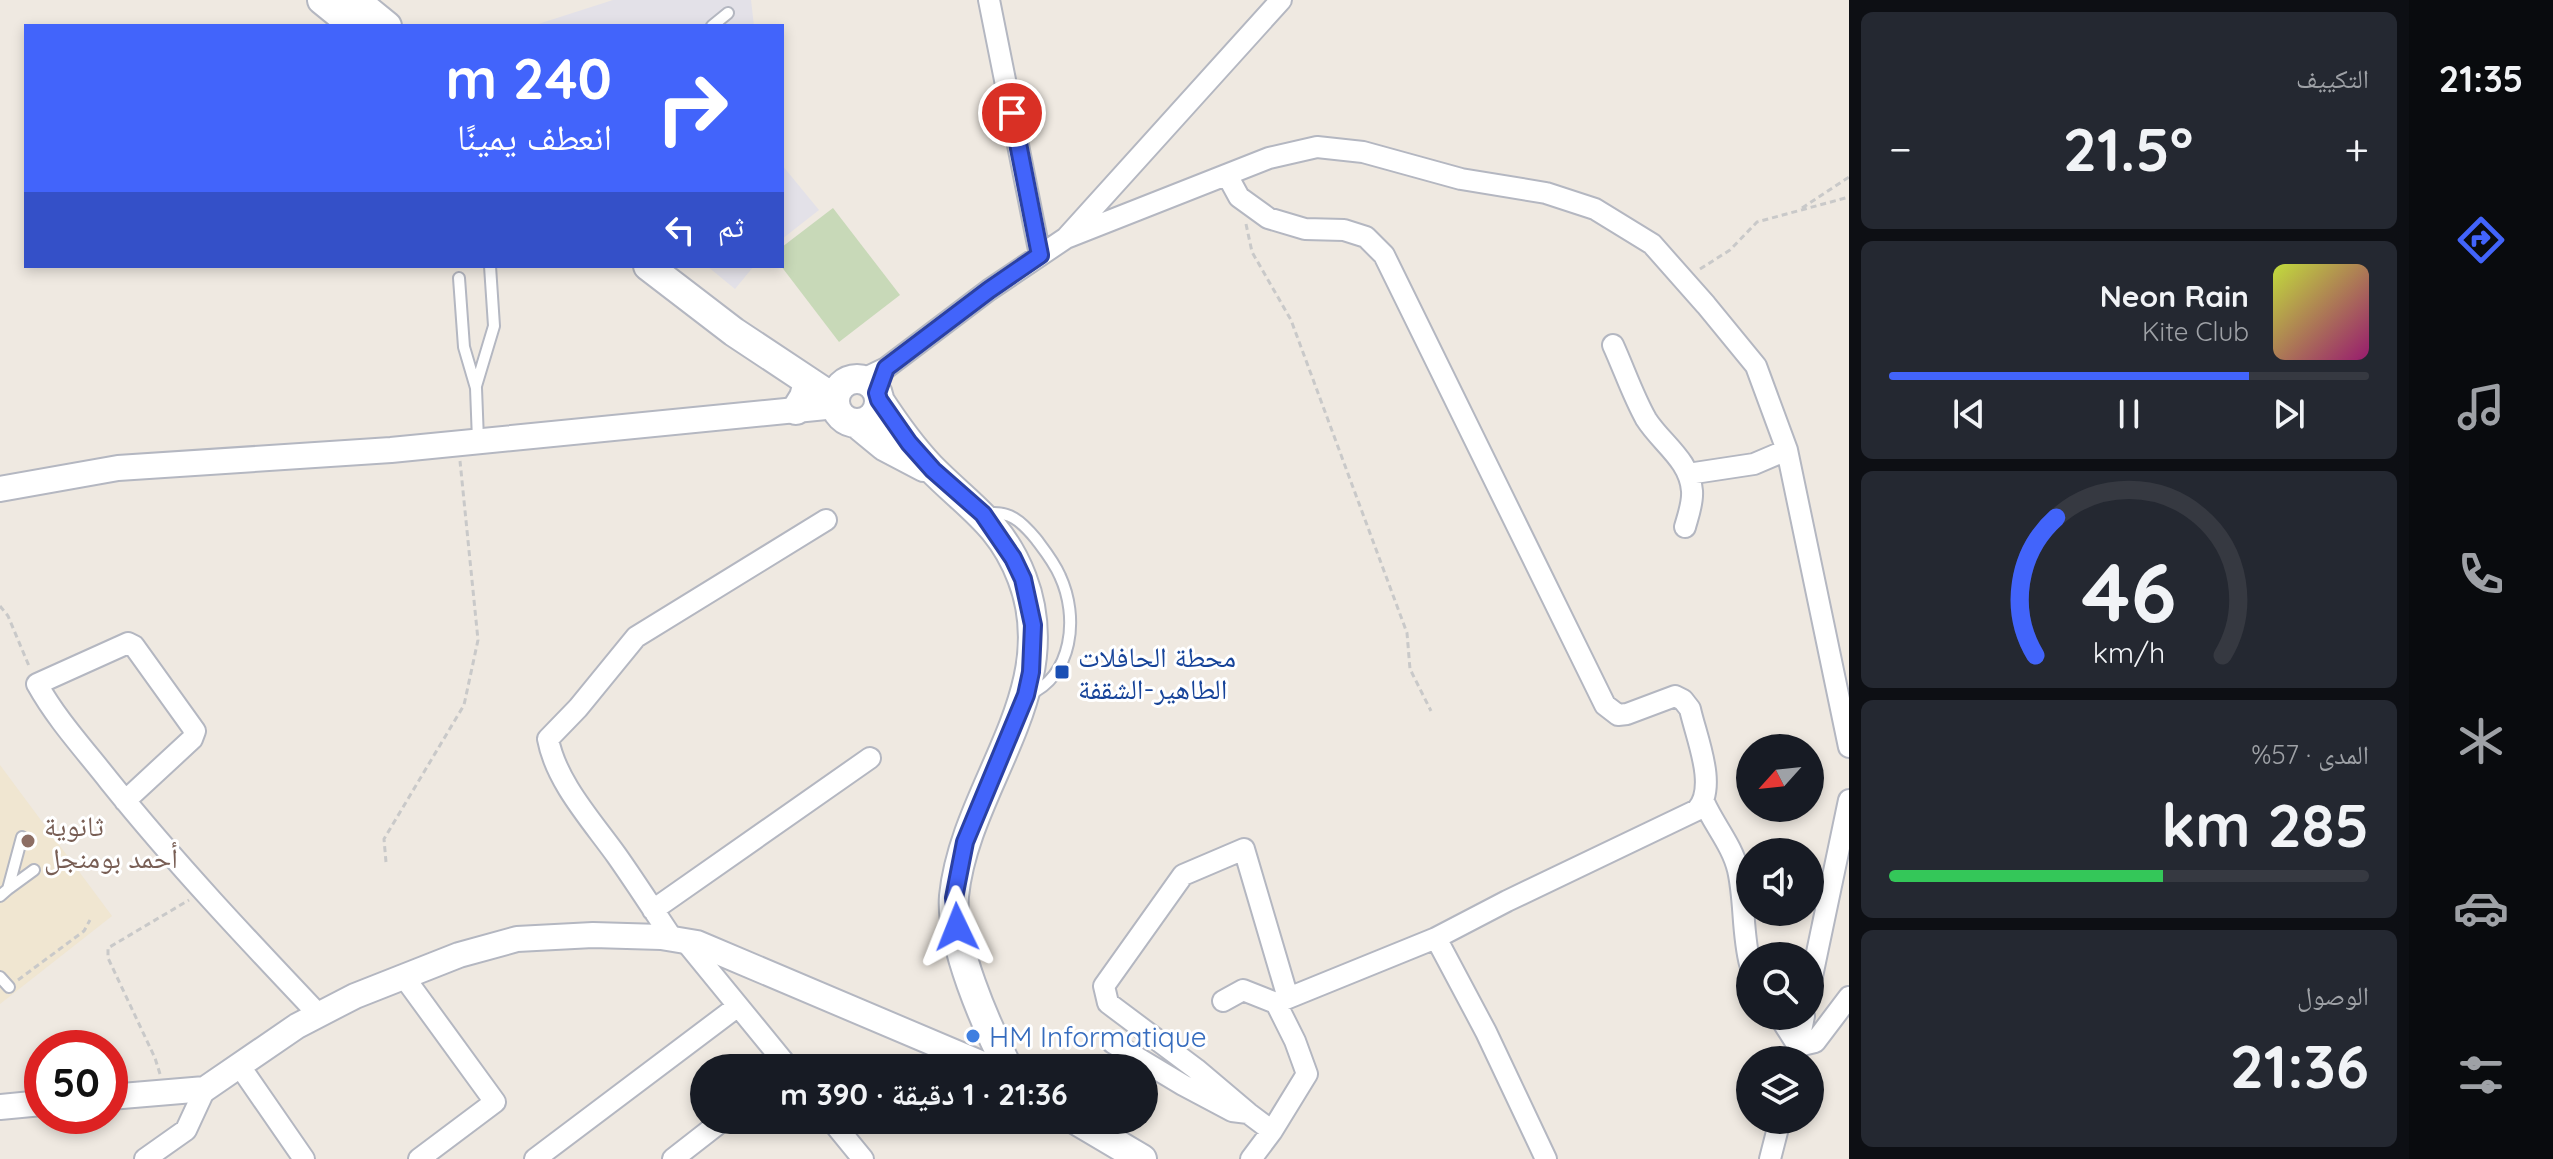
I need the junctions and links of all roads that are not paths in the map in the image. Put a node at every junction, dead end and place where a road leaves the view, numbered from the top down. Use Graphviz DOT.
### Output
graph roads {
  1 [pos="322,0"];
  2 [pos="355,0"];
  3 [pos="989,0"];
  4 [pos="1281,0"];
  5 [pos="728,13"];
  6 [pos="352,24"];
  7 [pos="385,24"];
  8 [pos="714,24"];
  9 [pos="1227,175"];
  10 [pos="1066,238"];
  11 [pos="1040,255"];
  12 [pos="490,268"];
  13 [pos="651,268"];
  14 [pos="681,268"];
  15 [pos="459,278"];
  16 [pos="1613,345"];
  17 [pos="808,382"];
  18 [pos="476,388"];
  19 [pos="860,394"];
  20 [pos="796,410"];
  21 [pos="468,441"];
  22 [pos="1787,450"];
  23 [pos="1688,474"];
  24 [pos="0,489"];
  25 [pos="983,514"];
  26 [pos="826,520"];
  27 [pos="1685,527"];
  28 [pos="1026,695"];
  29 [pos="1849,747"];
  30 [pos="870,758"];
  31 [pos="1849,800"];
  32 [pos="125,801"];
  33 [pos="1704,802"];
  34 [pos="22,837"];
  35 [pos="34,870"];
  36 [pos="4,892"];
  37 [pos="653,910"];
  38 [pos="1436,938"];
  39 [pos="678,940"];
  40 [pos="1747,942"];
  41 [pos="1819,942"];
  42 [pos="0,977"];
  43 [pos="404,977"];
  44 [pos="9,987"];
  45 [pos="1849,997"];
  46 [pos="1223,1001"];
  47 [pos="1282,1001"];
  48 [pos="738,1006"];
  49 [pos="319,1015"];
  50 [pos="1113,1043"];
  51 [pos="1808,1046"];
  52 [pos="777,1054"];
  53 [pos="959,1054"];
  54 [pos="1002,1054"];
  55 [pos="239,1065"];
  56 [pos="205,1089"];
  57 [pos="128,1095"];
  58 [pos="24,1105"];
  59 [pos="0,1107"];
  60 [pos="1248,1113"];
  61 [pos="1272,1131"];
  62 [pos="705,1134"];
  63 [pos="842,1134"];
  64 [pos="1100,1134"];
  65 [pos="1776,1134"];
  66 [pos="145,1159"];
  67 [pos="304,1159"];
  68 [pos="419,1159"];
  69 [pos="535,1159"];
  70 [pos="673,1159"];
  71 [pos="863,1159"];
  72 [pos="1142,1159"];
  73 [pos="1251,1159"];
  74 [pos="1546,1159"];
  75 [pos="1770,1159"];
  1 -- 6 [label="main road"];
  2 -- 7 [label="main road"];
  3 -- 11 [label="street"];
  4 -- 10 [label="street"];
  5 -- 8 [label="lane"];
  9 -- 10 [label="street"];
  9 -- 22 [label="street"];
  9 -- 33 [label="street"];
  10 -- 11 [label="street"];
  11 -- 19 [label="street"];
  12 -- 18 [label="lane"];
  13 -- 17 [label="main road"];
  14 -- 19 [label="main road"];
  15 -- 18 [label="lane"];
  16 -- 23 [label="street"];
  17 -- 19 [label="main road"];
  17 -- 20 [label="main road"];
  18 -- 21 [label="lane"];
  19 -- 20 [label="street"];
  19 -- 25 [label="main road"];
  20 -- 21 [label="street"];
  21 -- 24 [label="street"];
  22 -- 23 [label="street"];
  22 -- 29 [label="street"];
  23 -- 27 [label="street"];
  25 -- 28 [label="main road"];
  25 -- 28 [label="lane"];
  26 -- 37 [label="street"];
  28 -- 54 [label="main road"];
  30 -- 37 [label="street"];
  31 -- 41 [label="street"];
  32 -- 32 [label="street"];
  32 -- 49 [label="street"];
  33 -- 38 [label="street"];
  33 -- 40 [label="street"];
  34 -- 36 [label="lane"];
  35 -- 36 [label="lane"];
  37 -- 39 [label="street"];
  38 -- 47 [label="street"];
  38 -- 74 [label="street"];
  39 -- 43 [label="street"];
  39 -- 48 [label="street"];
  39 -- 53 [label="street"];
  42 -- 44 [label="lane"];
  43 -- 49 [label="street"];
  43 -- 68 [label="street"];
  45 -- 51 [label="street"];
  46 -- 47 [label="street"];
  47 -- 60 [label="street"];
  47 -- 61 [label="street"];
  48 -- 52 [label="street"];
  48 -- 69 [label="street"];
  49 -- 55 [label="street"];
  50 -- 60 [label="street"];
  55 -- 56 [label="street"];
  55 -- 67 [label="street"];
  56 -- 57 [label="street"];
  56 -- 66 [label="street"];
  58 -- 59 [label="street"];
  60 -- 61 [label="street"];
  61 -- 73 [label="street"];
  62 -- 70 [label="street"];
  63 -- 71 [label="street"];
  64 -- 72 [label="main road"];
  65 -- 75 [label="street"];
}
